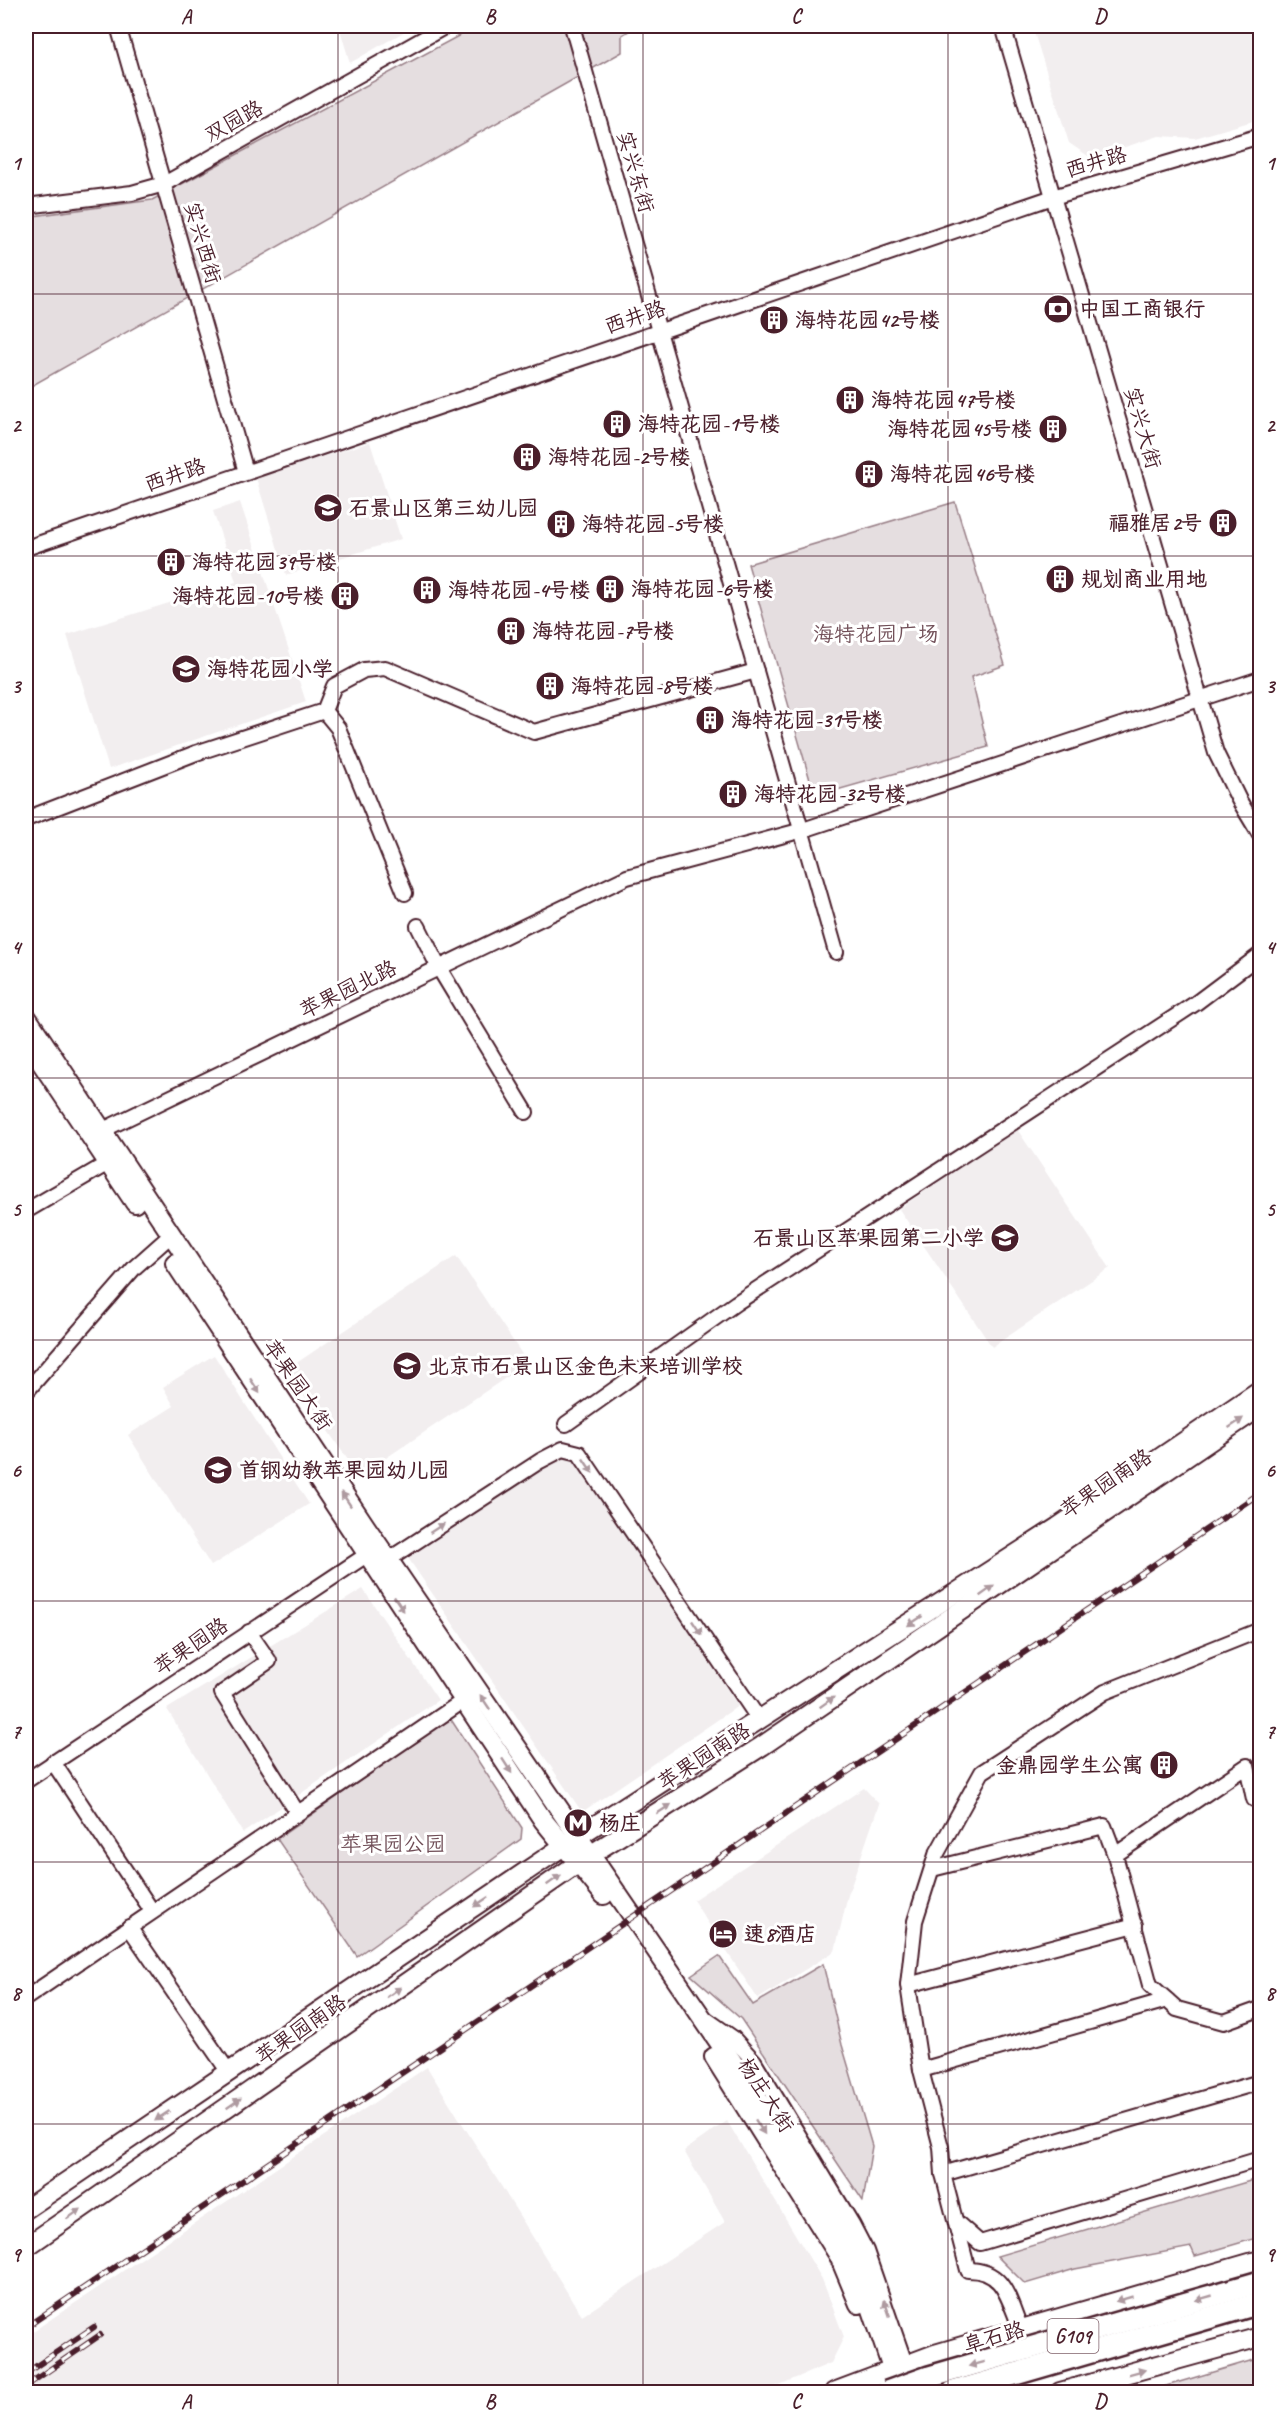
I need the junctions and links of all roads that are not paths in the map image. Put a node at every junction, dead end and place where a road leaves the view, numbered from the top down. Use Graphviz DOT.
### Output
graph roads {
  1 [pos="118,26"];
  2 [pos="446,26"];
  3 [pos="572,26"];
  4 [pos="1003,26"];
  5 [pos="1260,136"];
  6 [pos="164,184"];
  7 [pos="1053,197"];
  8 [pos="26,207"];
  9 [pos="659,331"];
  10 [pos="246,472"];
  11 [pos="26,548"];
  12 [pos="756,671"];
  13 [pos="1260,679"];
  14 [pos="1201,699"];
  15 [pos="324,711"];
  16 [pos="26,819"];
  17 [pos="803,830"];
  18 [pos="1260,835"];
  19 [pos="405,893"];
  20 [pos="418,926"];
  21 [pos="836,952"];
  22 [pos="1260,955"];
  23 [pos="439,968"];
  24 [pos="26,1016"];
  25 [pos="26,1040"];
  26 [pos="526,1112"];
  27 [pos="103,1130"];
  28 [pos="114,1159"];
  29 [pos="26,1211"];
  30 [pos="166,1239"];
  31 [pos="1260,1390"];
  32 [pos="26,1392"];
  33 [pos="1260,1407"];
  34 [pos="566,1424"];
  35 [pos="378,1554"];
  36 [pos="1260,1630"];
  37 [pos="249,1632"];
  38 [pos="463,1701"];
  39 [pos="760,1721"];
  40 [pos="53,1762"];
  41 [pos="26,1781"];
  42 [pos="1260,1799"];
  43 [pos="297,1812"];
  44 [pos="571,1841"];
  45 [pos="1115,1855"];
  46 [pos="585,1859"];
  47 [pos="932,1869"];
  48 [pos="152,1911"];
  49 [pos="1135,1925"];
  50 [pos="129,1927"];
  51 [pos="908,1985"];
  52 [pos="26,1998"];
  53 [pos="1167,2000"];
  54 [pos="1260,2009"];
  55 [pos="921,2070"];
  56 [pos="228,2071"];
  57 [pos="1260,2082"];
  58 [pos="1260,2159"];
  59 [pos="943,2174"];
  60 [pos="26,2210"];
  61 [pos="956,2222"];
  62 [pos="26,2247"];
  63 [pos="1260,2260"];
  64 [pos="1260,2282"];
  65 [pos="1260,2302"];
  66 [pos="1021,2329"];
  67 [pos="997,2336"];
  68 [pos="1260,2337"];
  69 [pos="891,2378"];
  70 [pos="834,2392"];
  71 [pos="900,2392"];
  72 [pos="914,2392"];
  73 [pos="953,2392"];
  74 [pos="1014,2392"];
  75 [pos="1060,2392"];
  1 -- 6 [label="street, 实兴西街"];
  2 -- 6 [label="street, 双园路"];
  3 -- 9 [label="street, 实兴东街"];
  4 -- 7 [label="street, 实兴大街"];
  5 -- 7 [label="street, 西井路"];
  6 -- 8 [label="street, 双园路"];
  6 -- 10 [label="street, 实兴西街"];
  7 -- 9 [label="street, 西井路"];
  7 -- 14 [label="street, 实兴大街"];
  9 -- 10 [label="street, 西井路"];
  9 -- 12 [label="street, 实兴东街"];
  10 -- 11 [label="street, 西井路"];
  12 -- 15 [label="street"];
  12 -- 17 [label="street, 实兴东街"];
  13 -- 14 [label="street, 苹果园北路"];
  14 -- 17 [label="street, 苹果园北路"];
  14 -- 18 [label="street, 实兴大街"];
  15 -- 16 [label="street"];
  15 -- 19 [label="street"];
  17 -- 21 [label="street, 实兴东街"];
  17 -- 23 [label="street, 苹果园北路"];
  20 -- 23 [label="street"];
  22 -- 34 [label="street"];
  23 -- 26 [label="street"];
  23 -- 27 [label="street, 苹果园北路"];
  24 -- 27 [label="main road, 苹果园大街"];
  25 -- 28 [label="main road, 苹果园大街"];
  27 -- 28 [label="main road, 苹果园大街"];
  28 -- 29 [label="street"];
  28 -- 30 [label="main road, 苹果园大街"];
  30 -- 32 [label="street"];
  30 -- 35 [label="main road, 苹果园大街"];
  31 -- 39 [label="main road, 苹果园南路, one-way"];
  46 -- 33 [label="main road, 苹果园南路, one-way"];
  35 -- 37 [label="street, 苹果园路"];
  35 -- 38 [label="main road, 苹果园大街, one-way"];
  35 -- 39 [label="street, 苹果园路, one-way"];
  44 -- 35 [label="main road, 苹果园大街, one-way"];
  36 -- 47 [label="street"];
  37 -- 40 [label="street, 苹果园路"];
  37 -- 43 [label="street"];
  38 -- 43 [label="street"];
  38 -- 44 [label="main road, 苹果园大街, one-way"];
  39 -- 44 [label="main road, 苹果园南路"];
  40 -- 41 [label="street, 苹果园路"];
  40 -- 48 [label="street"];
  42 -- 45 [label="street"];
  43 -- 48 [label="street"];
  44 -- 46 [label="main road, 杨庄大街"];
  44 -- 56 [label="main road, 苹果园南路, one-way"];
  45 -- 47 [label="street"];
  45 -- 49 [label="street"];
  62 -- 46 [label="main road, 苹果园南路, one-way"];
  46 -- 69 [label="main road, 杨庄大街, one-way"];
  69 -- 46 [label="main road, 杨庄大街, one-way"];
  47 -- 51 [label="street"];
  48 -- 50 [label="street"];
  49 -- 51 [label="street"];
  49 -- 53 [label="street"];
  50 -- 52 [label="street"];
  50 -- 56 [label="street"];
  51 -- 55 [label="street"];
  53 -- 54 [label="street"];
  53 -- 55 [label="street"];
  55 -- 59 [label="street"];
  56 -- 60 [label="main road, 苹果园南路, one-way"];
  57 -- 59 [label="street"];
  58 -- 61 [label="street"];
  59 -- 61 [label="street"];
  61 -- 66 [label="street"];
  63 -- 66 [label="main road, 阜石路, one-way"];
  64 -- 69 [label="highway, 阜石路 / G109, one-way, bridge"];
  65 -- 73 [label="highway, 阜石路 / G109, bridge"];
  66 -- 67 [label="main road, 阜石路"];
  67 -- 69 [label="main road, 阜石路"];
  67 -- 74 [label="street"];
  75 -- 68 [label="main road, one-way"];
  69 -- 70 [label="main road, 阜石路"];
  69 -- 71 [label="main road"];
  69 -- 72 [label="street, 杨庄大街"];
}
